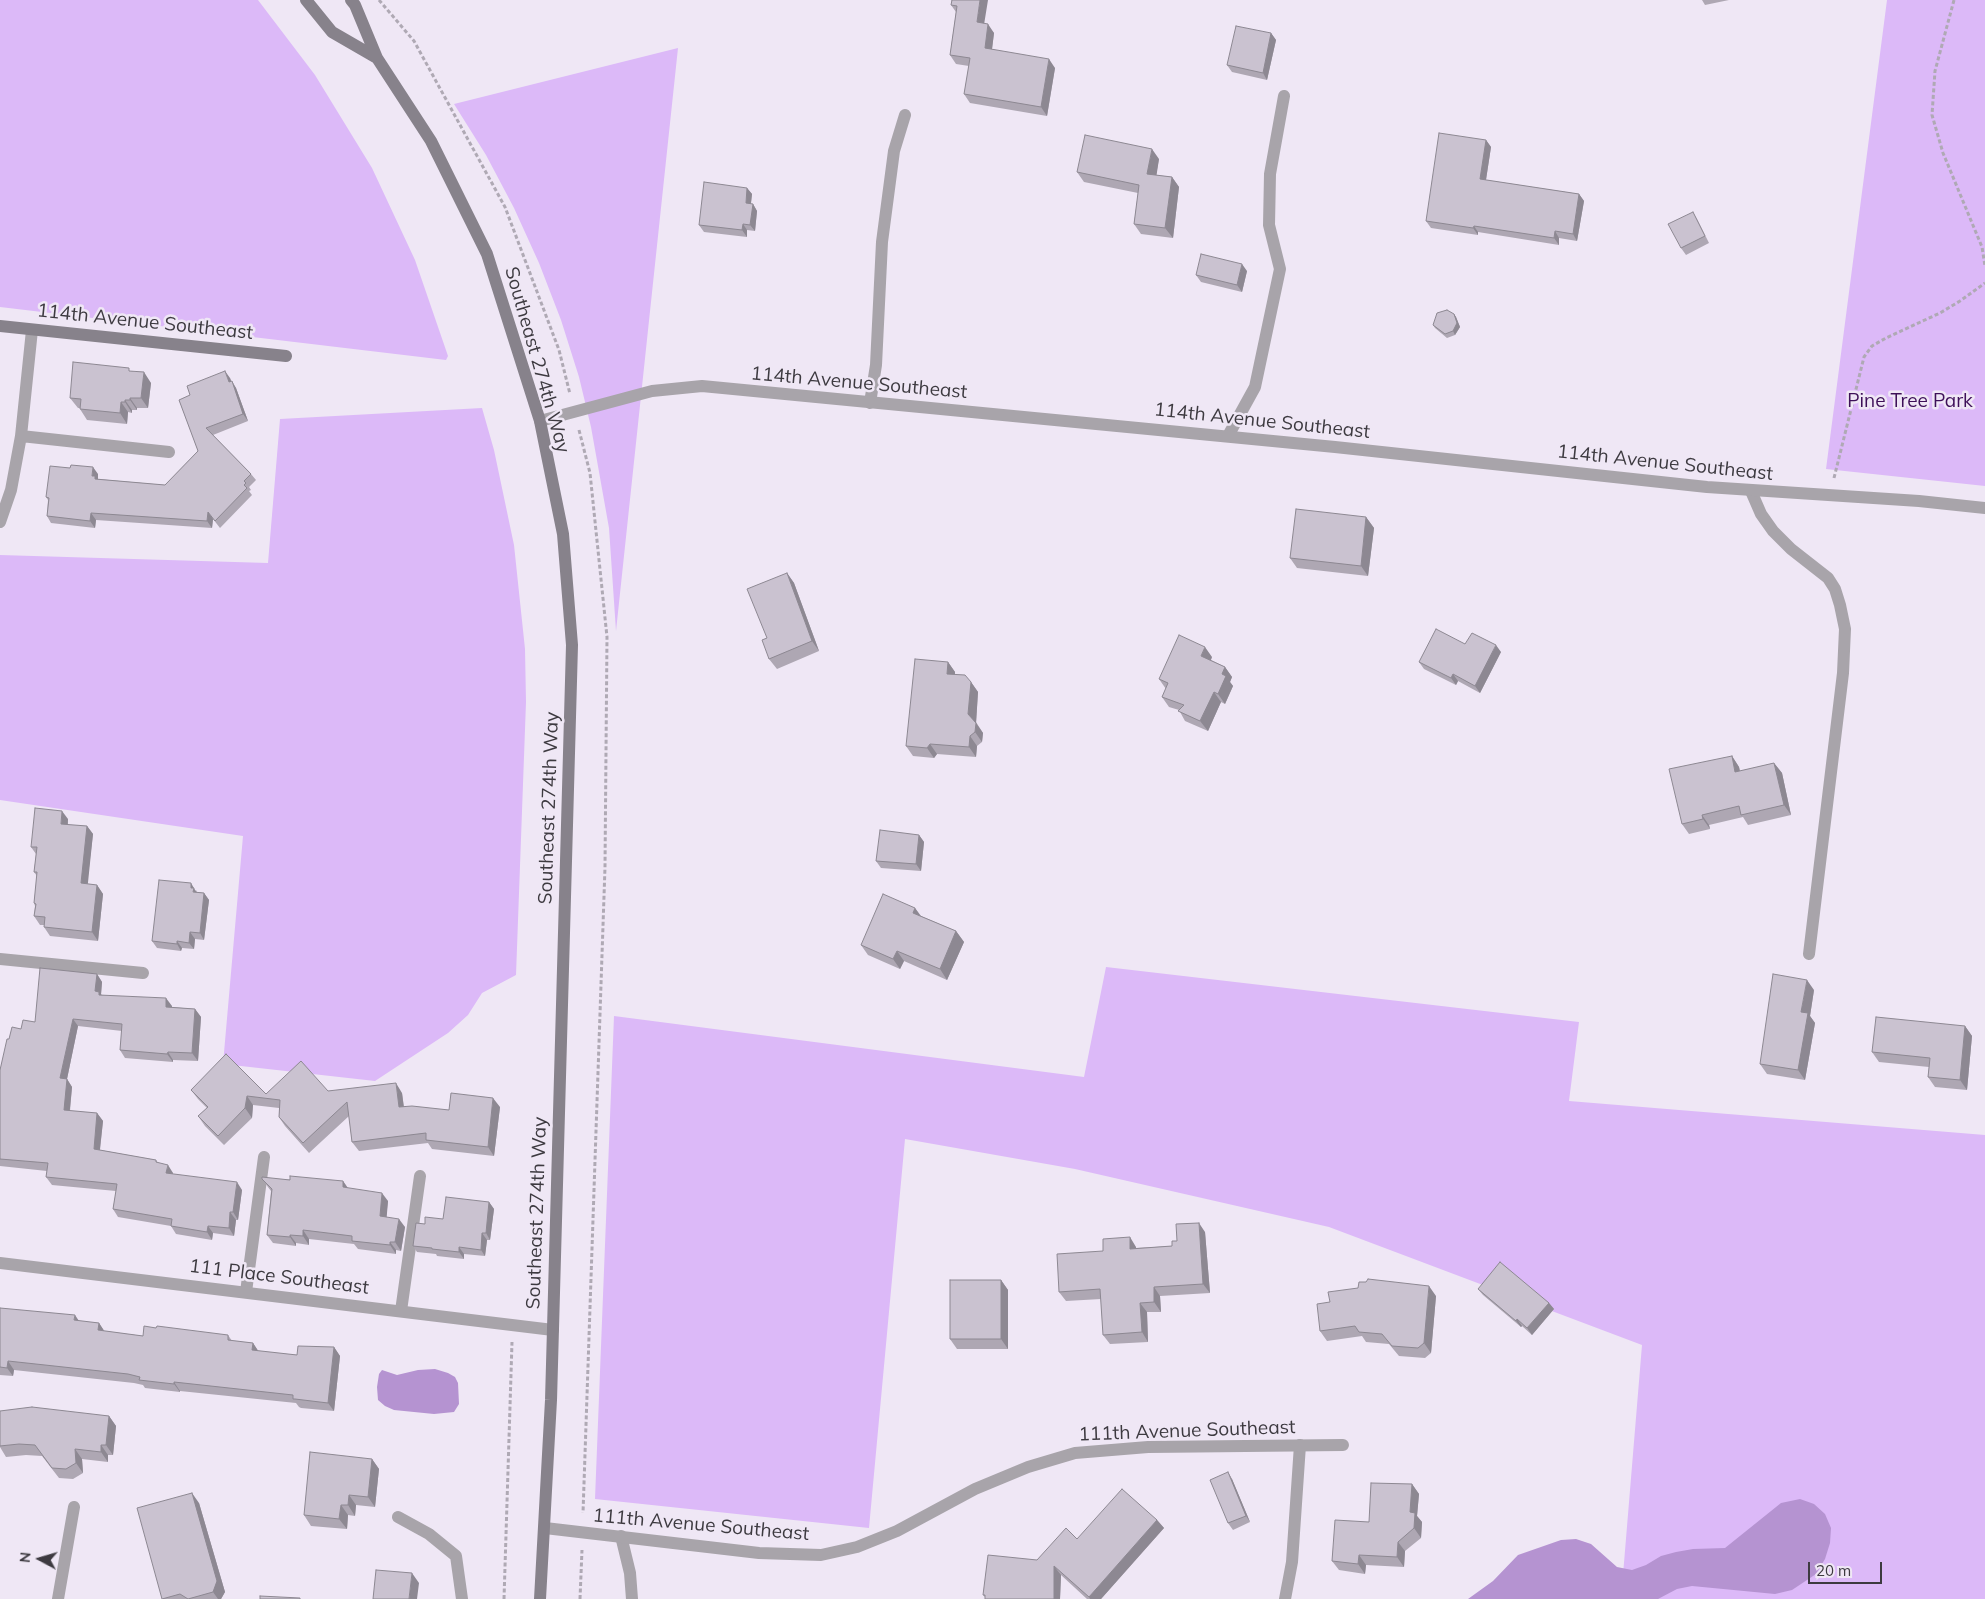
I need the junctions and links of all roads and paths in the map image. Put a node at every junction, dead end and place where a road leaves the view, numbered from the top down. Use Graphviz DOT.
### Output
graph roads {
  1 [pos="306,0"];
  2 [pos="351,0"];
  3 [pos="1954,0"];
  4 [pos="376,58"];
  5 [pos="1284,96"];
  6 [pos="905,114"];
  7 [pos="1985,266"];
  8 [pos="1985,283"];
  9 [pos="0,326"];
  10 [pos="32,330"];
  11 [pos="286,356"];
  12 [pos="870,403"];
  13 [pos="540,421"];
  14 [pos="21,436"];
  15 [pos="1228,436"];
  16 [pos="169,452"];
  17 [pos="1751,491"];
  18 [pos="1830,495"];
  19 [pos="1985,508"];
  20 [pos="0,522"];
  21 [pos="1809,954"];
  22 [pos="0,959"];
  23 [pos="143,973"];
  24 [pos="264,1157"];
  25 [pos="420,1176"];
  26 [pos="0,1263"];
  27 [pos="246,1292"];
  28 [pos="401,1311"];
  29 [pos="512,1325"];
  30 [pos="552,1330"];
  31 [pos="1300,1445"];
  32 [pos="1343,1445"];
  33 [pos="74,1507"];
  34 [pos="398,1517"];
  35 [pos="545,1528"];
  36 [pos="621,1536"];
  37 [pos="58,1599"];
  38 [pos="462,1599"];
  39 [pos="504,1599"];
  40 [pos="540,1599"];
  41 [pos="632,1599"];
  42 [pos="1285,1599"];
  1 -- 4 [label="main road, Southeast 274th Way"];
  2 -- 4 [label="main road, Southeast 274th Way"];
  3 -- 7 [label="path"];
  4 -- 13 [label="main road, Southeast 274th Way"];
  5 -- 15 [label="street"];
  6 -- 12 [label="street"];
  8 -- 18 [label="path"];
  9 -- 10 [label="main road, 114th Avenue Southeast"];
  10 -- 11 [label="main road, 114th Avenue Southeast"];
  10 -- 14 [label="street"];
  12 -- 13 [label="street, 114th Avenue Southeast"];
  12 -- 15 [label="street, 114th Avenue Southeast"];
  13 -- 30 [label="main road, Southeast 274th Way"];
  14 -- 16 [label="street"];
  14 -- 20 [label="street"];
  15 -- 17 [label="street, 114th Avenue Southeast"];
  17 -- 18 [label="street, 114th Avenue Southeast"];
  17 -- 21 [label="street"];
  18 -- 19 [label="street, 114th Avenue Southeast"];
  22 -- 23 [label="street"];
  24 -- 27 [label="street"];
  25 -- 28 [label="street"];
  26 -- 27 [label="street, 111 Place Southeast"];
  27 -- 28 [label="street, 111 Place Southeast"];
  28 -- 29 [label="street, 111 Place Southeast"];
  29 -- 30 [label="street, 111 Place Southeast"];
  29 -- 39 [label="path"];
  30 -- 35 [label="main road, Southeast 274th Way"];
  31 -- 32 [label="street, 111th Avenue Southeast"];
  31 -- 36 [label="street, 111th Avenue Southeast"];
  31 -- 42 [label="street"];
  33 -- 37 [label="street"];
  34 -- 38 [label="street"];
  35 -- 36 [label="street, 111th Avenue Southeast"];
  35 -- 40 [label="main road, Southeast 274th Way"];
  36 -- 41 [label="street"];
}
